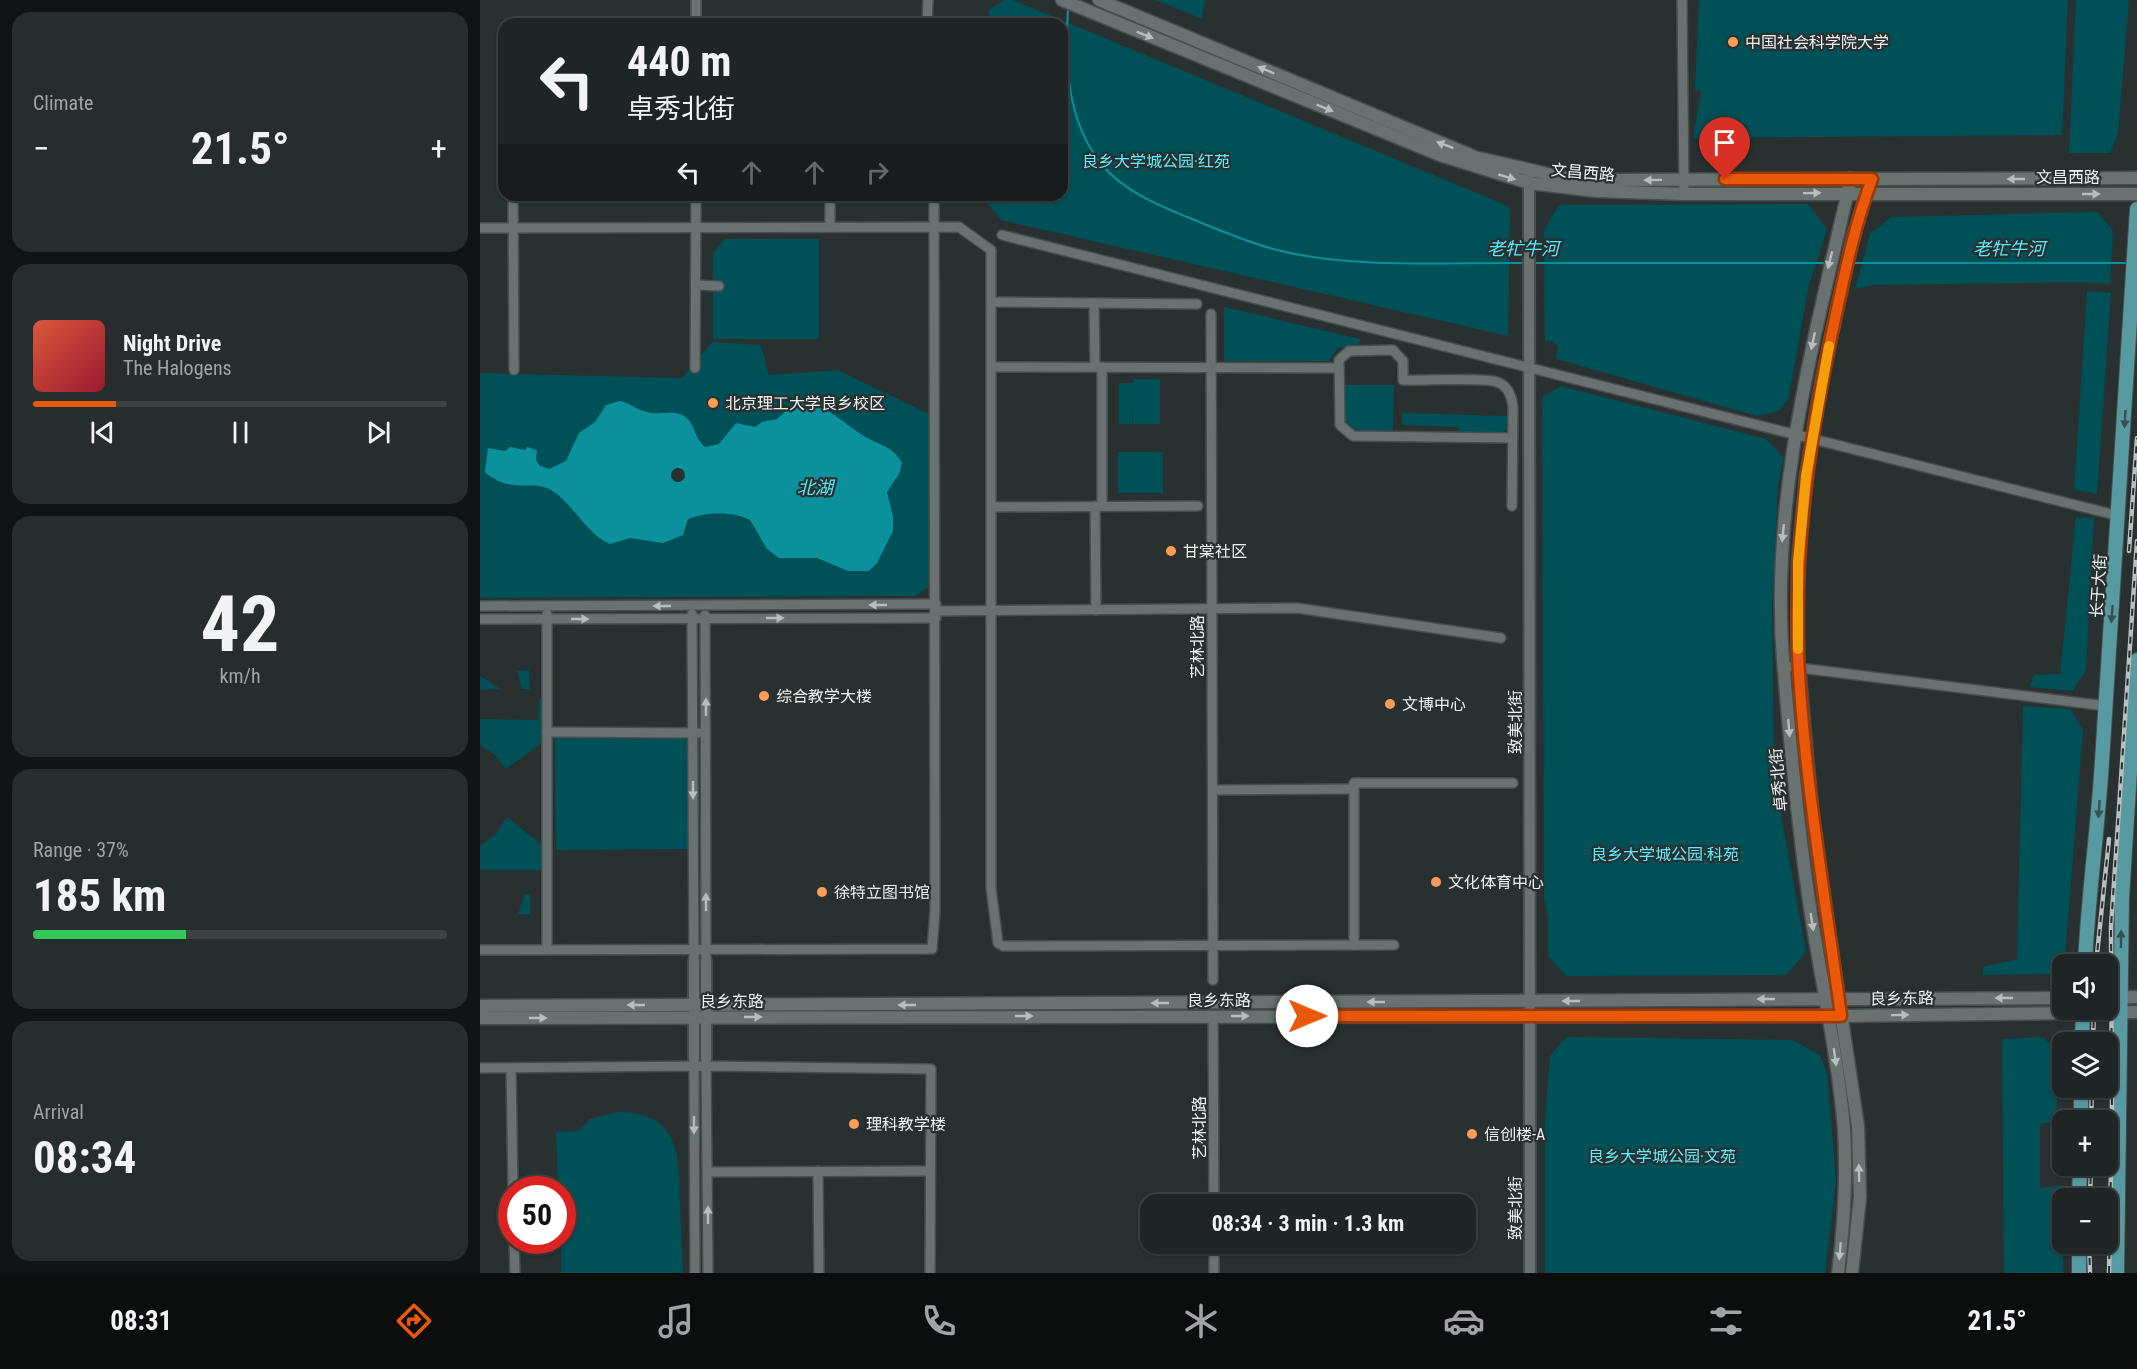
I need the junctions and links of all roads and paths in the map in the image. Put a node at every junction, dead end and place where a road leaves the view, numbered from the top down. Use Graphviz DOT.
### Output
graph roads {
  1 [pos="696,0"];
  2 [pos="928,0"];
  3 [pos="1062,0"];
  4 [pos="1099,0"];
  5 [pos="1682,0"];
  6 [pos="696,18"];
  7 [pos="927,18"];
  8 [pos="1529,177"];
  9 [pos="1851,178"];
  10 [pos="2137,178"];
  11 [pos="1872,179"];
  12 [pos="1683,180"];
  13 [pos="1848,193"];
  14 [pos="1684,194"];
  15 [pos="1866,194"];
  16 [pos="2137,194"];
  17 [pos="513,201"];
  18 [pos="696,201"];
  19 [pos="830,201"];
  20 [pos="934,201"];
  21 [pos="2137,209"];
  22 [pos="830,227"];
  23 [pos="934,227"];
  24 [pos="480,228"];
  25 [pos="513,228"];
  26 [pos="696,228"];
  27 [pos="2136,230"];
  28 [pos="1002,235"];
  29 [pos="696,285"];
  30 [pos="719,286"];
  31 [pos="992,302"];
  32 [pos="1094,303"];
  33 [pos="1197,304"];
  34 [pos="1211,314"];
  35 [pos="992,367"];
  36 [pos="1099,367"];
  37 [pos="1211,367"];
  38 [pos="1530,367"];
  39 [pos="695,368"];
  40 [pos="1338,368"];
  41 [pos="514,370"];
  42 [pos="1794,435"];
  43 [pos="1512,438"];
  44 [pos="1812,440"];
  45 [pos="1099,506"];
  46 [pos="1198,506"];
  47 [pos="1512,506"];
  48 [pos="992,507"];
  49 [pos="2120,516"];
  50 [pos="480,606"];
  51 [pos="548,606"];
  52 [pos="692,606"];
  53 [pos="705,606"];
  54 [pos="1212,609"];
  55 [pos="1096,610"];
  56 [pos="936,611"];
  57 [pos="992,611"];
  58 [pos="692,618"];
  59 [pos="705,618"];
  60 [pos="480,619"];
  61 [pos="548,619"];
  62 [pos="1501,638"];
  63 [pos="2137,660"];
  64 [pos="1784,666"];
  65 [pos="1799,668"];
  66 [pos="2106,706"];
  67 [pos="548,732"];
  68 [pos="693,733"];
  69 [pos="706,733"];
  70 [pos="2137,762"];
  71 [pos="1513,783"];
  72 [pos="1354,789"];
  73 [pos="1213,790"];
  74 [pos="2127,824"];
  75 [pos="1213,945"];
  76 [pos="1354,945"];
  77 [pos="1394,945"];
  78 [pos="694,947"];
  79 [pos="706,947"];
  80 [pos="548,949"];
  81 [pos="480,950"];
  82 [pos="2086,954"];
  83 [pos="2117,954"];
  84 [pos="694,961"];
  85 [pos="706,961"];
  86 [pos="1213,980"];
  87 [pos="2052,998"];
  88 [pos="2118,998"];
  89 [pos="2137,998"];
  90 [pos="1825,999"];
  91 [pos="1839,999"];
  92 [pos="1530,1001"];
  93 [pos="480,1006"];
  94 [pos="2118,1007"];
  95 [pos="965,1010"];
  96 [pos="700,1011"];
  97 [pos="2052,1012"];
  98 [pos="2120,1012"];
  99 [pos="2137,1012"];
  100 [pos="1213,1016"];
  101 [pos="1530,1016"];
  102 [pos="1835,1016"];
  103 [pos="480,1018"];
  104 [pos="694,1062"];
  105 [pos="706,1062"];
  106 [pos="480,1068"];
  107 [pos="511,1068"];
  108 [pos="818,1171"];
  109 [pos="930,1171"];
  110 [pos="708,1172"];
  111 [pos="513,1176"];
  112 [pos="1214,1194"];
  113 [pos="514,1254"];
  114 [pos="1214,1254"];
  115 [pos="2079,1254"];
  116 [pos="515,1273"];
  117 [pos="695,1273"];
  118 [pos="708,1273"];
  119 [pos="819,1273"];
  120 [pos="930,1273"];
  121 [pos="1214,1273"];
  122 [pos="1530,1273"];
  123 [pos="1838,1273"];
  124 [pos="1852,1273"];
  125 [pos="2079,1273"];
  126 [pos="2117,1273"];
  1 -- 6 [label="street"];
  2 -- 7 [label="street"];
  3 -- 8 [label="main road, 文昌西路, one-way"];
  8 -- 4 [label="main road, 文昌西路, one-way"];
  5 -- 12 [label="street"];
  12 -- 8 [label="main road, 文昌西路, one-way"];
  8 -- 14 [label="main road, 文昌西路"];
  8 -- 38 [label="street, 致美北街"];
  9 -- 11 [label="main road, 文昌西路"];
  9 -- 12 [label="main road, 文昌西路"];
  9 -- 13 [label="main road, 卓秀北街"];
  10 -- 11 [label="main road, 文昌西路, one-way"];
  11 -- 15 [label="main road, 卓秀北街"];
  12 -- 14 [label="street"];
  14 -- 13 [label="main road, 文昌西路, one-way"];
  13 -- 15 [label="main road, 文昌西路"];
  13 -- 42 [label="main road, 卓秀北街, one-way"];
  15 -- 16 [label="main road, 文昌西路, one-way"];
  15 -- 44 [label="main road, 卓秀北街"];
  17 -- 25 [label="street"];
  18 -- 26 [label="street"];
  19 -- 22 [label="street"];
  20 -- 23 [label="street"];
  21 -- 27 [label="main road, 长于大街"];
  22 -- 23 [label="street"];
  22 -- 26 [label="street"];
  23 -- 31 [label="street"];
  23 -- 56 [label="street"];
  24 -- 25 [label="street"];
  25 -- 26 [label="street"];
  25 -- 41 [label="street"];
  26 -- 29 [label="street"];
  27 -- 49 [label="main road, 长于大街, one-way"];
  28 -- 38 [label="street"];
  29 -- 30 [label="street"];
  29 -- 39 [label="street"];
  31 -- 32 [label="street"];
  31 -- 35 [label="street"];
  32 -- 33 [label="street"];
  32 -- 36 [label="street"];
  34 -- 37 [label="street, 艺林北路"];
  35 -- 36 [label="street"];
  35 -- 48 [label="street"];
  36 -- 37 [label="street"];
  36 -- 45 [label="street"];
  37 -- 40 [label="street"];
  37 -- 54 [label="street, 艺林北路"];
  38 -- 42 [label="street"];
  38 -- 92 [label="street, 致美北街"];
  40 -- 43 [label="street"];
  40 -- 43 [label="street"];
  42 -- 44 [label="street"];
  42 -- 64 [label="main road, 卓秀北街, one-way"];
  43 -- 47 [label="street"];
  44 -- 49 [label="street"];
  44 -- 65 [label="main road, 卓秀北街"];
  45 -- 46 [label="street"];
  45 -- 48 [label="street"];
  45 -- 55 [label="street"];
  48 -- 57 [label="street"];
  49 -- 66 [label="main road, 长于大街, one-way"];
  50 -- 51 [label="street"];
  52 -- 51 [label="street, one-way"];
  51 -- 61 [label="street"];
  52 -- 53 [label="street"];
  52 -- 58 [label="street"];
  56 -- 53 [label="street, one-way"];
  53 -- 59 [label="street"];
  54 -- 55 [label="street"];
  54 -- 62 [label="street"];
  54 -- 73 [label="street, 艺林北路"];
  55 -- 57 [label="street"];
  56 -- 57 [label="street"];
  59 -- 56 [label="street, one-way"];
  56 -- 79 [label="street"];
  57 -- 75 [label="street"];
  58 -- 59 [label="street"];
  61 -- 58 [label="street, one-way"];
  58 -- 68 [label="street"];
  69 -- 59 [label="street, one-way"];
  60 -- 61 [label="street"];
  61 -- 67 [label="street"];
  63 -- 74 [label="main road"];
  64 -- 65 [label="street"];
  64 -- 90 [label="main road, 卓秀北街, one-way"];
  65 -- 66 [label="street"];
  65 -- 91 [label="main road, 卓秀北街"];
  66 -- 82 [label="main road, 长于大街, one-way"];
  67 -- 68 [label="street"];
  67 -- 80 [label="street"];
  68 -- 69 [label="street"];
  68 -- 78 [label="street, one-way"];
  79 -- 69 [label="street, one-way"];
  70 -- 74 [label="street"];
  71 -- 72 [label="street"];
  72 -- 73 [label="street"];
  72 -- 76 [label="street"];
  73 -- 75 [label="street, 艺林北路"];
  83 -- 74 [label="main road, one-way"];
  75 -- 76 [label="street"];
  75 -- 86 [label="street, 艺林北路"];
  76 -- 77 [label="street"];
  78 -- 79 [label="street"];
  78 -- 80 [label="street"];
  78 -- 84 [label="street"];
  79 -- 85 [label="street"];
  80 -- 81 [label="street"];
  84 -- 96 [label="street"];
  85 -- 96 [label="street"];
  87 -- 91 [label="main road, 良乡东路, one-way"];
  88 -- 89 [label="main road"];
  90 -- 91 [label="main road, 良乡东路"];
  90 -- 92 [label="main road, 良乡东路, one-way"];
  90 -- 102 [label="main road, 卓秀北街"];
  91 -- 102 [label="main road, 卓秀北街"];
  92 -- 95 [label="main road, 良乡东路, one-way"];
  92 -- 101 [label="street, 致美北街"];
  96 -- 93 [label="main road, 良乡东路, one-way"];
  94 -- 98 [label="main road"];
  95 -- 96 [label="main road, 良乡东路"];
  95 -- 100 [label="main road, 良乡东路, one-way"];
  103 -- 96 [label="main road, 良乡东路, one-way"];
  96 -- 104 [label="street"];
  96 -- 105 [label="street"];
  102 -- 97 [label="main road, 良乡东路, one-way"];
  98 -- 99 [label="main road, 良乡东路"];
  98 -- 126 [label="main road"];
  100 -- 101 [label="main road, 良乡东路, one-way"];
  100 -- 112 [label="street, 艺林北路"];
  101 -- 102 [label="main road, 良乡东路"];
  101 -- 122 [label="street, 致美北街"];
  102 -- 123 [label="main road, 卓秀北街, one-way"];
  124 -- 102 [label="main road, one-way"];
  104 -- 105 [label="street"];
  104 -- 107 [label="street"];
  104 -- 117 [label="street, one-way"];
  105 -- 109 [label="street"];
  105 -- 110 [label="street"];
  106 -- 107 [label="street"];
  107 -- 111 [label="street"];
  108 -- 109 [label="street"];
  108 -- 110 [label="street"];
  108 -- 119 [label="street"];
  109 -- 120 [label="street"];
  118 -- 110 [label="street, one-way"];
  113 -- 116 [label="street"];
  114 -- 121 [label="street"];
  115 -- 125 [label="main road"];
}
